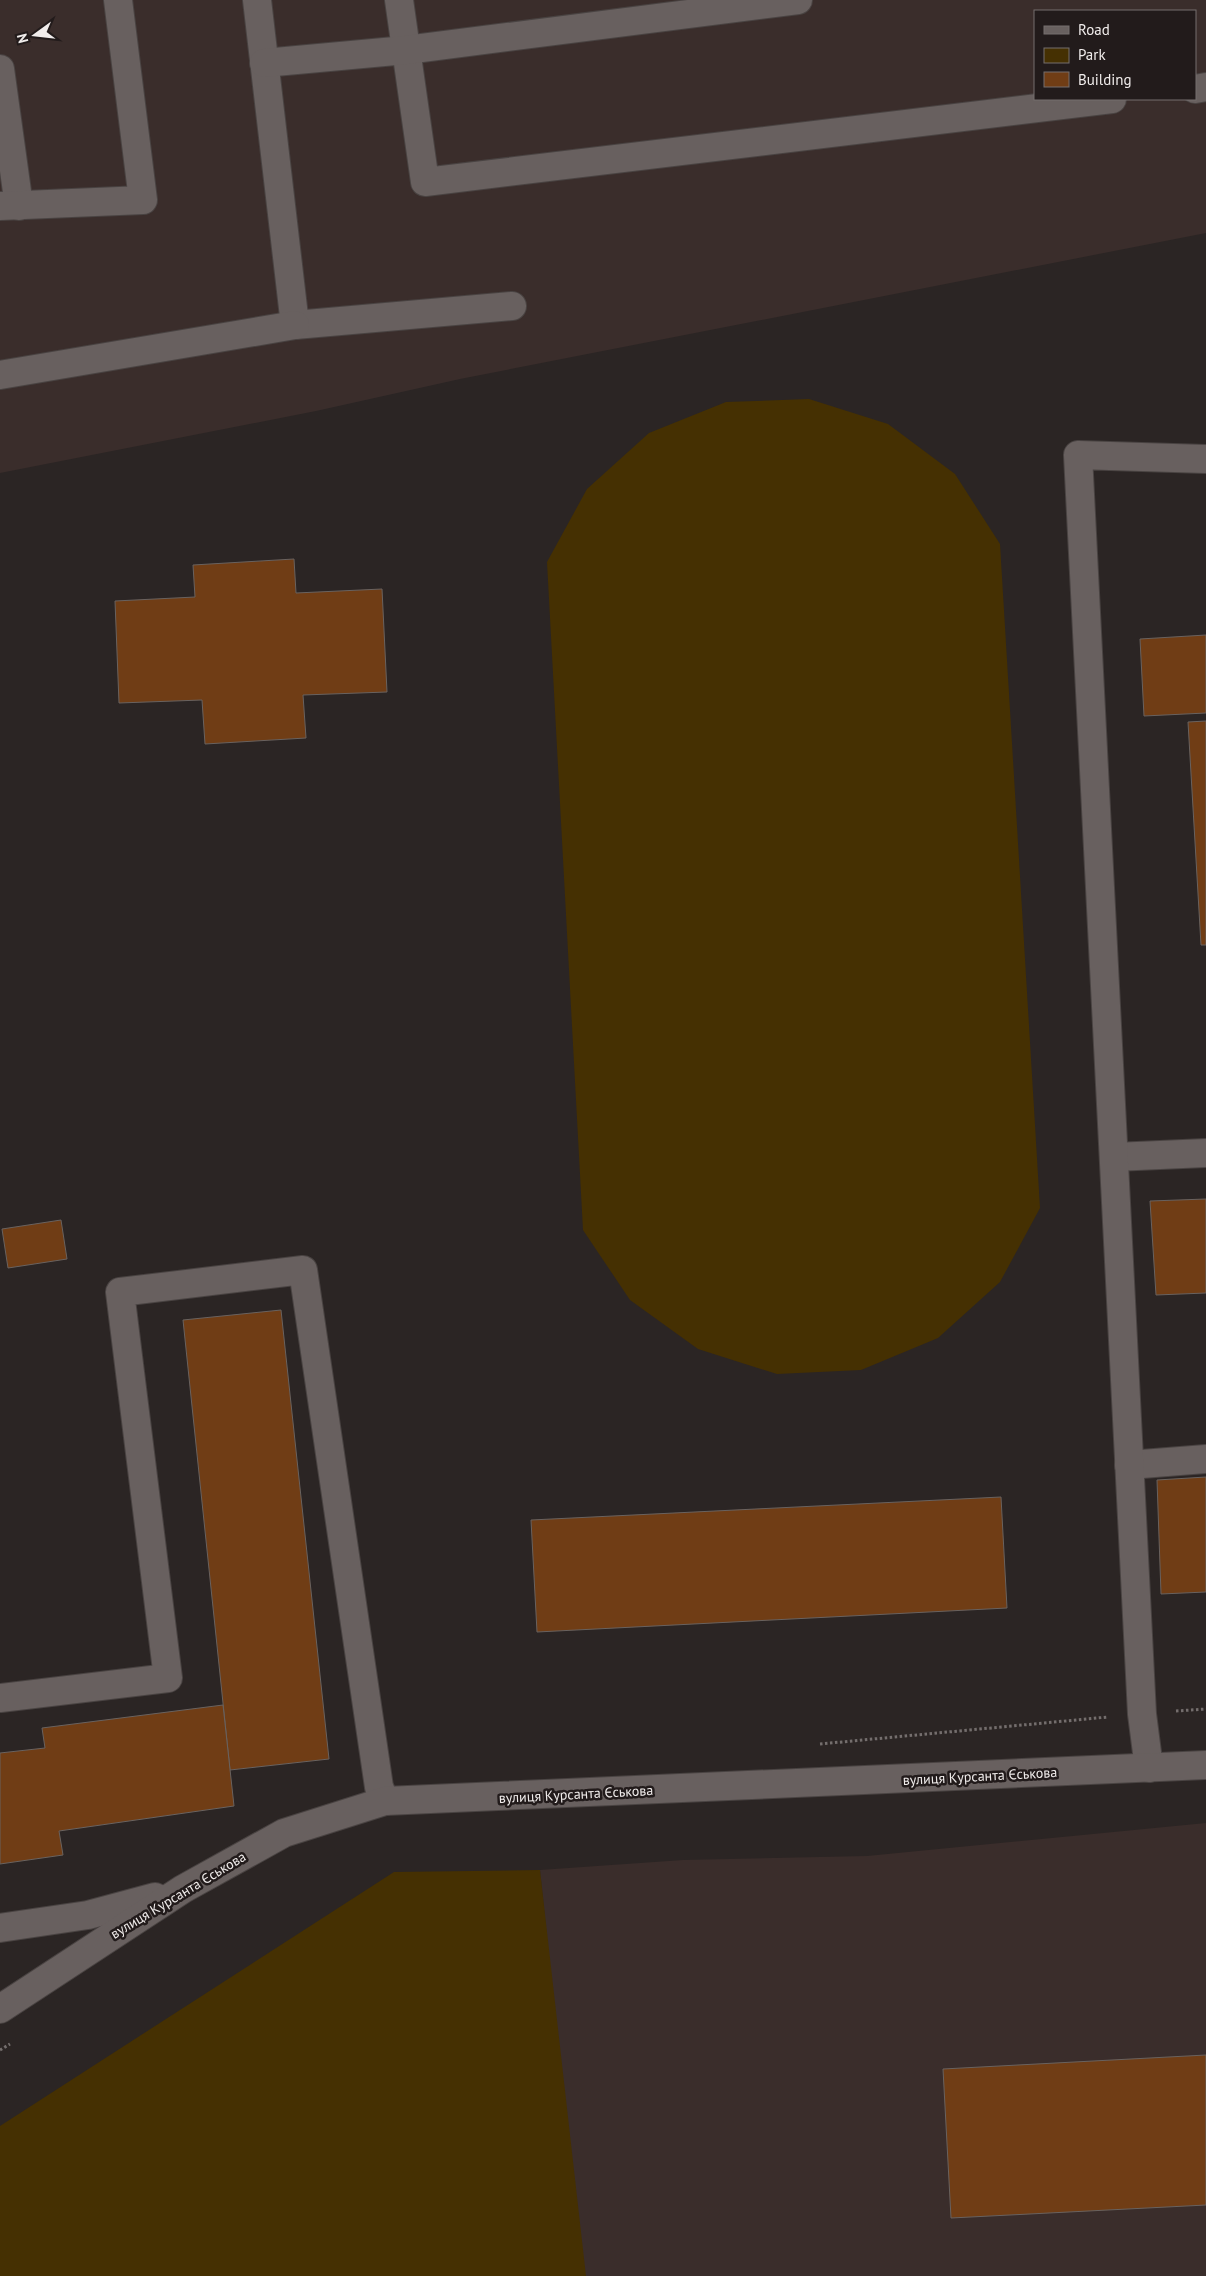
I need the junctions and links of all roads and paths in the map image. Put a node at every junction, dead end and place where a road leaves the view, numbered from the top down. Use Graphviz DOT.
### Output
graph roads {
  1 [pos="118,0"];
  2 [pos="257,0"];
  3 [pos="399,0"];
  4 [pos="798,0"];
  5 [pos="406,50"];
  6 [pos="264,63"];
  7 [pos="0,69"];
  8 [pos="1104,100"];
  9 [pos="10,206"];
  10 [pos="512,306"];
  11 [pos="295,325"];
  12 [pos="0,375"];
  13 [pos="1206,459"];
  14 [pos="1206,1153"];
  15 [pos="1114,1157"];
  16 [pos="1206,1459"];
  17 [pos="1129,1465"];
  18 [pos="0,1698"];
  19 [pos="1206,1765"];
  20 [pos="1149,1768"];
  21 [pos="384,1801"];
  22 [pos="183,1889"];
  23 [pos="0,1928"];
  24 [pos="0,2009"];
  25 [pos="16,2040"];
  26 [pos="0,2050"];
  1 -- 9 [label="street"];
  2 -- 6 [label="street"];
  3 -- 5 [label="street"];
  4 -- 5 [label="street"];
  5 -- 6 [label="street"];
  5 -- 8 [label="street"];
  6 -- 11 [label="street"];
  7 -- 9 [label="street"];
  10 -- 11 [label="street"];
  11 -- 12 [label="street"];
  13 -- 15 [label="street"];
  14 -- 15 [label="street"];
  15 -- 17 [label="street"];
  16 -- 17 [label="street"];
  17 -- 20 [label="street"];
  18 -- 21 [label="street"];
  19 -- 20 [label="street, вулиця Курсанта Єськова"];
  20 -- 21 [label="street, вулиця Курсанта Єськова"];
  21 -- 22 [label="street, вулиця Курсанта Єськова"];
  22 -- 23 [label="street"];
  22 -- 24 [label="street, вулиця Курсанта Єськова"];
  25 -- 26 [label="path"];
}
